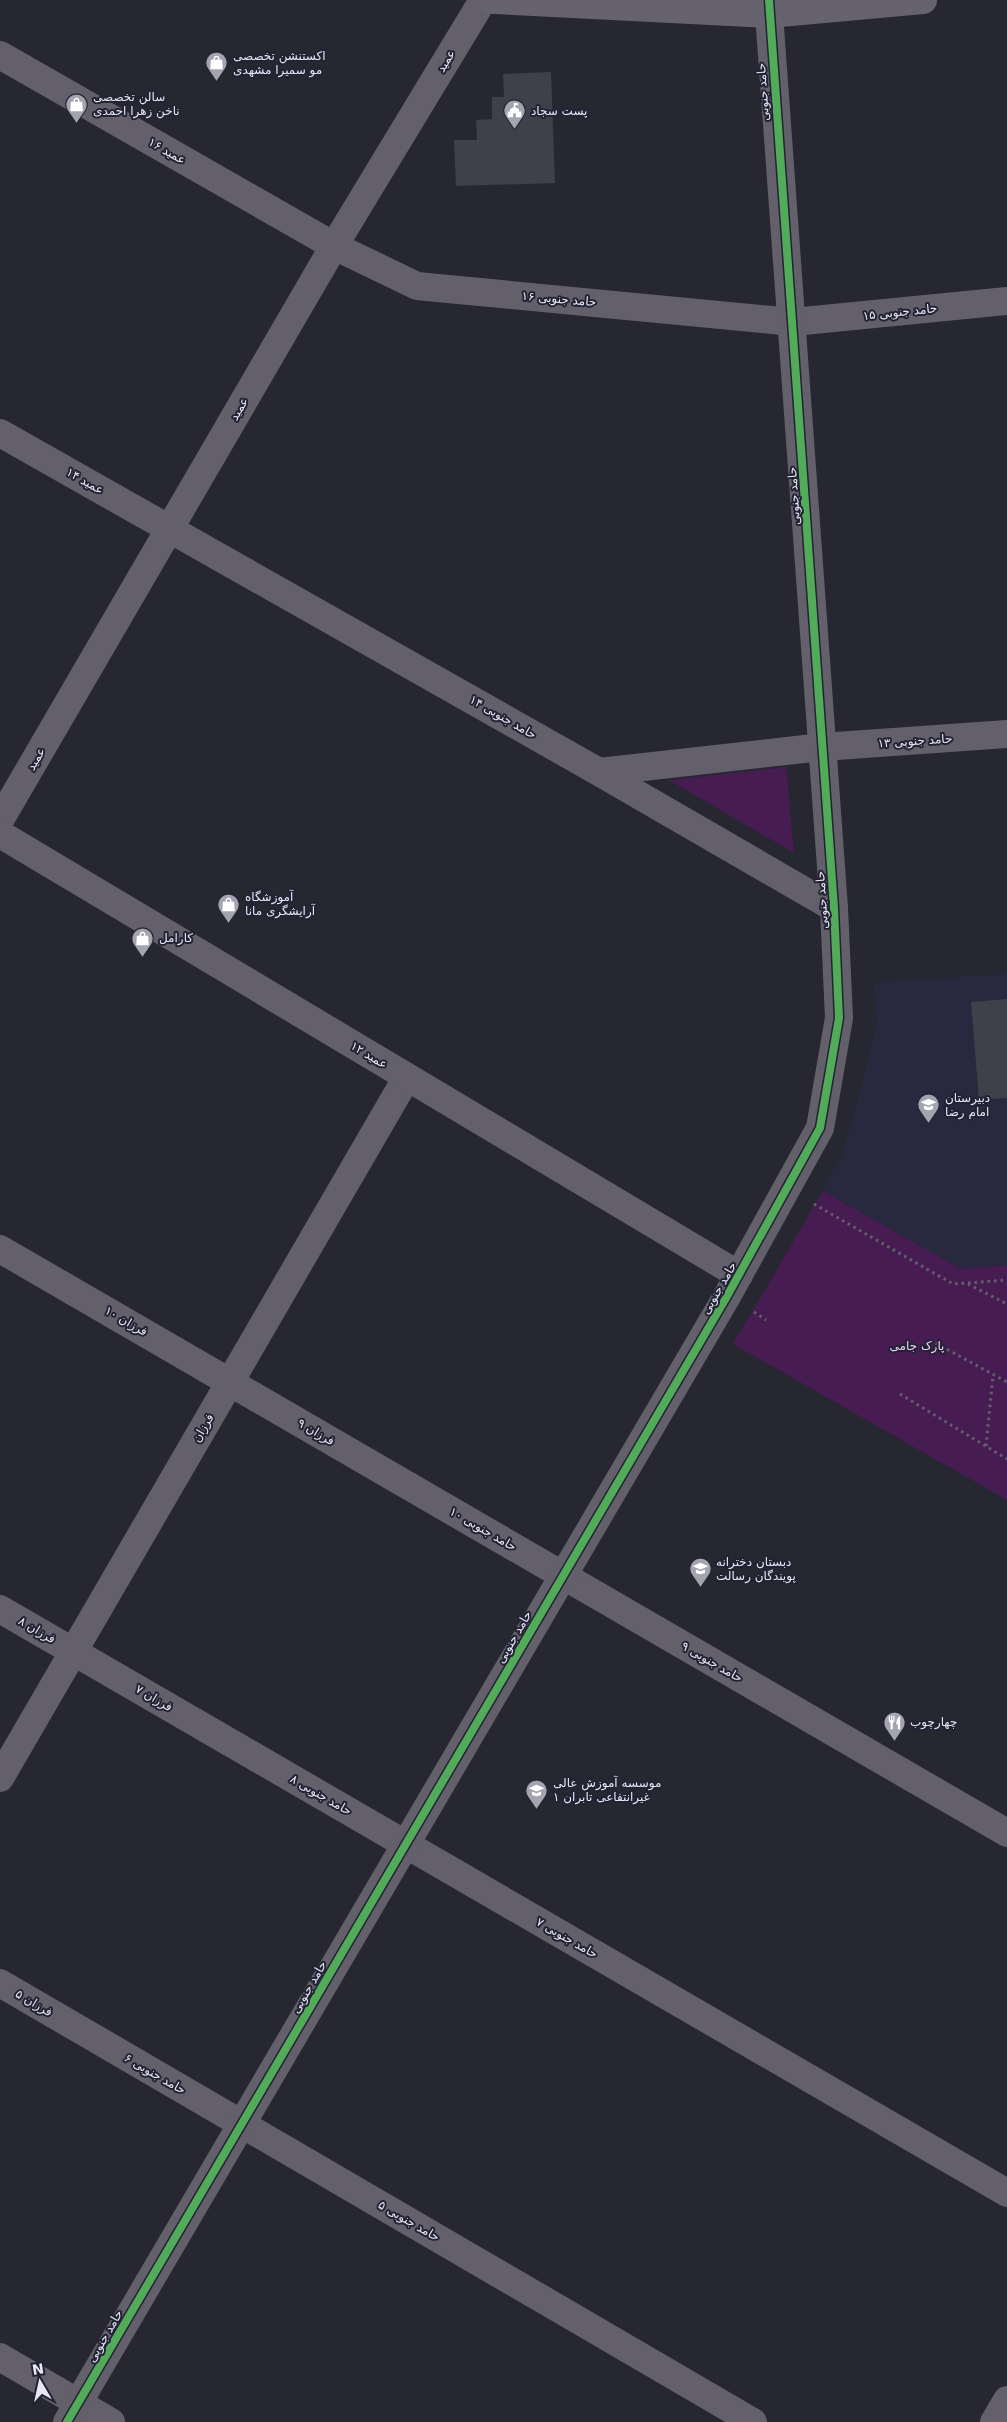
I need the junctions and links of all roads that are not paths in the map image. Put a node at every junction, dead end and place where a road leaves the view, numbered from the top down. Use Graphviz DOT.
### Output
graph roads {
  1 [pos="483,0"];
  2 [pos="494,0"];
  3 [pos="923,0"];
  4 [pos="769,7"];
  5 [pos="0,55"];
  6 [pos="334,246"];
  7 [pos="1007,301"];
  8 [pos="793,322"];
  9 [pos="0,433"];
  10 [pos="170,529"];
  11 [pos="1007,734"];
  12 [pos="822,747"];
  13 [pos="599,772"];
  14 [pos="0,820"];
  15 [pos="0,834"];
  16 [pos="834,908"];
  17 [pos="407,1077"];
  18 [pos="11,1255"];
  19 [pos="739,1275"];
  20 [pos="230,1382"];
  21 [pos="402,1482"];
  22 [pos="563,1576"];
  23 [pos="0,1609"];
  24 [pos="74,1651"];
  25 [pos="235,1746"];
  26 [pos="0,1778"];
  27 [pos="1007,1833"];
  28 [pos="406,1844"];
  29 [pos="0,1983"];
  30 [pos="69,2023"];
  31 [pos="242,2124"];
  32 [pos="1007,2193"];
  33 [pos="0,2357"];
  34 [pos="1007,2400"];
  35 [pos="73,2412"];
  36 [pos="111,2422"];
  37 [pos="753,2422"];
  38 [pos="994,2422"];
  1 -- 6 [label="street, عمید"];
  2 -- 4 [label="main road"];
  3 -- 4 [label="main road"];
  4 -- 8 [label="street, حامد جنوبی"];
  5 -- 6 [label="street, عمید ۱۶"];
  6 -- 8 [label="street, حامد جنوبی ۱۶"];
  6 -- 10 [label="street, عمید"];
  7 -- 8 [label="street, حامد جنوبی ۱۵"];
  8 -- 12 [label="street, حامد جنوبی"];
  9 -- 10 [label="street, عمید ۱۴"];
  10 -- 13 [label="street, حامد جنوبی ۱۴"];
  10 -- 14 [label="street, عمید"];
  11 -- 12 [label="street, حامد جنوبی ۱۳"];
  12 -- 13 [label="street, حامد جنوبی ۱۳"];
  12 -- 16 [label="street, حامد جنوبی"];
  13 -- 16 [label="street, حامد جنوبی ۱۴"];
  15 -- 17 [label="street, عمید ۱۲"];
  16 -- 19 [label="street, حامد جنوبی"];
  17 -- 19 [label="street, عمید ۱۲"];
  17 -- 20 [label="street, فرزان"];
  18 -- 20 [label="street, فرزان ۱۰"];
  19 -- 22 [label="street, حامد جنوبی"];
  20 -- 21 [label="street, فرزان ۹"];
  20 -- 24 [label="street, فرزان"];
  21 -- 22 [label="street, حامد جنوبی ۱۰"];
  22 -- 27 [label="street, حامد جنوبی ۹"];
  22 -- 28 [label="street, حامد جنوبی"];
  23 -- 24 [label="street, فرزان ۸"];
  24 -- 25 [label="street, فرزان ۷"];
  24 -- 26 [label="street, فرزان"];
  25 -- 28 [label="street, حامد جنوبی ۸"];
  28 -- 31 [label="street, حامد جنوبی"];
  28 -- 32 [label="street, حامد جنوبی ۷"];
  29 -- 30 [label="street, فرزان ۵"];
  30 -- 31 [label="street, حامد جنوبی ۶"];
  31 -- 35 [label="street, حامد جنوبی"];
  31 -- 37 [label="street, حامد جنوبی ۵"];
  33 -- 35 [label="street"];
  34 -- 38 [label="street"];
  35 -- 36 [label="street"];
}
